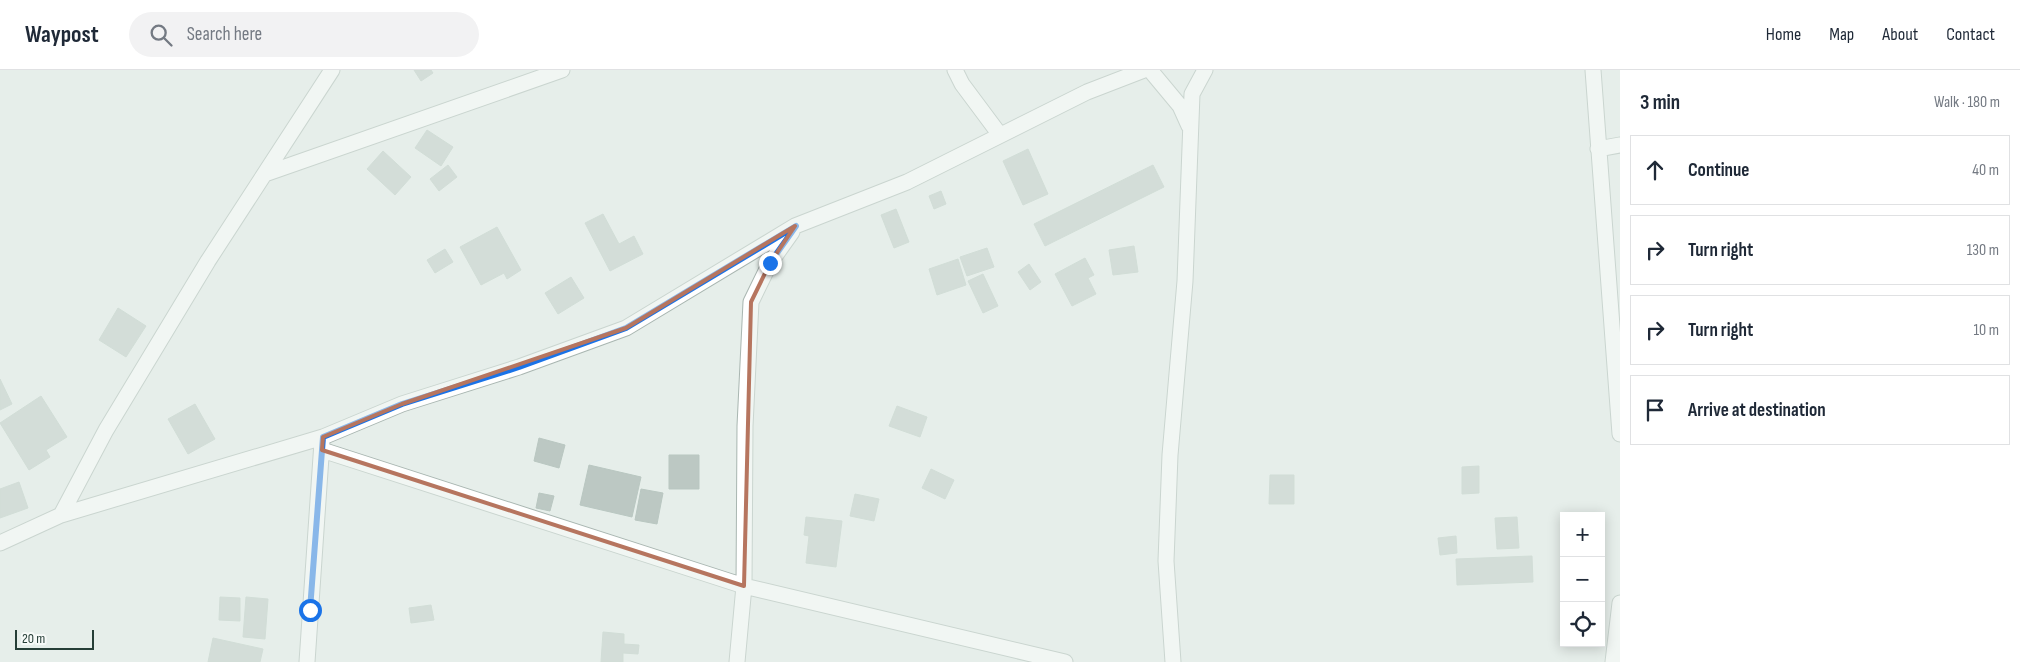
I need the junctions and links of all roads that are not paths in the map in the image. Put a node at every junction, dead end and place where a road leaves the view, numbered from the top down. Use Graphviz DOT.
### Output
graph roads {
  1 [pos="332,70"];
  2 [pos="562,70"];
  3 [pos="955,70"];
  4 [pos="1144,70"];
  5 [pos="1150,70"];
  6 [pos="1204,70"];
  7 [pos="1593,70"];
  8 [pos="1191,132"];
  9 [pos="1000,135"];
  10 [pos="1620,145"];
  11 [pos="1598,148"];
  12 [pos="265,174"];
  13 [pos="796,226"];
  14 [pos="1620,434"];
  15 [pos="322,443"];
  16 [pos="61,515"];
  17 [pos="0,543"];
  18 [pos="744,586"];
  19 [pos="1620,603"];
  20 [pos="307,662"];
  21 [pos="737,662"];
  22 [pos="1065,662"];
  23 [pos="1173,662"];
  24 [pos="1613,662"];
  1 -- 12 [label="street"];
  2 -- 12 [label="street"];
  3 -- 9 [label="street"];
  4 -- 9 [label="street"];
  5 -- 8 [label="street"];
  6 -- 8 [label="street"];
  7 -- 11 [label="street"];
  8 -- 23 [label="street"];
  9 -- 13 [label="street"];
  10 -- 11 [label="street"];
  11 -- 14 [label="street"];
  12 -- 16 [label="street"];
  13 -- 15 [label="street"];
  13 -- 18 [label="street"];
  15 -- 16 [label="street"];
  15 -- 18 [label="street"];
  15 -- 20 [label="street"];
  16 -- 17 [label="street"];
  18 -- 21 [label="street"];
  18 -- 22 [label="street"];
  19 -- 24 [label="street"];
}
